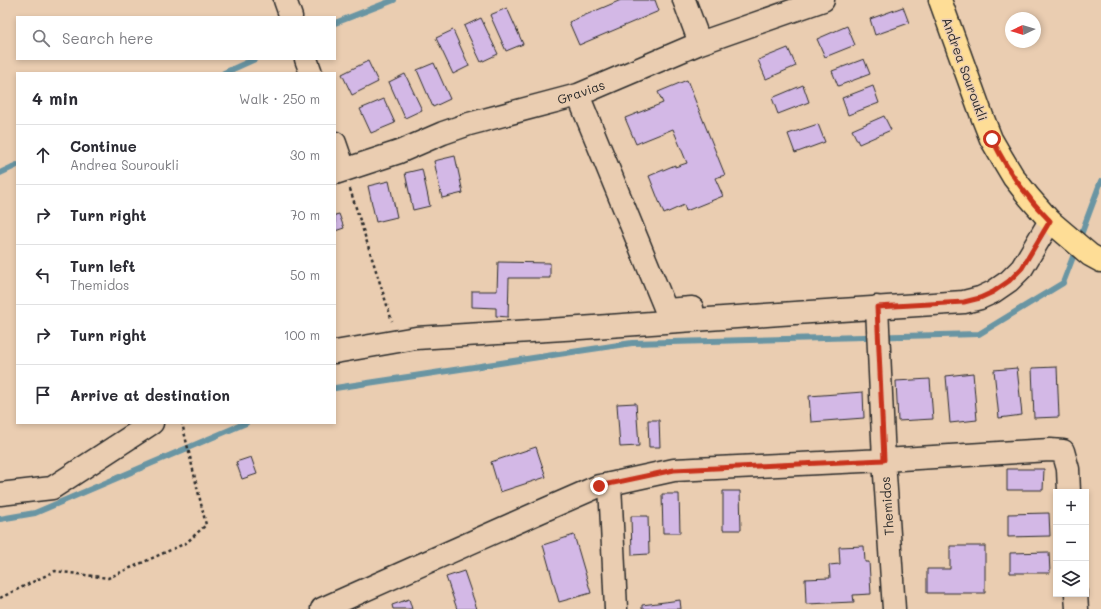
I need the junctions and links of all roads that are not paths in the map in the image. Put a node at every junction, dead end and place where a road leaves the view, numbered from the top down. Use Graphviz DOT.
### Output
graph roads {
  1 [pos="285,0"];
  2 [pos="684,0"];
  3 [pos="823,0"];
  4 [pos="940,0"];
  5 [pos="291,16"];
  6 [pos="700,43"];
  7 [pos="306,60"];
  8 [pos="311,72"];
  9 [pos="578,95"];
  10 [pos="336,150"];
  11 [pos="339,171"];
  12 [pos="1050,221"];
  13 [pos="1096,258"];
  14 [pos="804,302"];
  15 [pos="877,315"];
  16 [pos="336,352"];
  17 [pos="150,424"];
  18 [pos="884,460"];
  19 [pos="610,484"];
  20 [pos="1069,489"];
  21 [pos="0,494"];
  22 [pos="1076,597"];
  23 [pos="322,609"];
  24 [pos="616,609"];
  25 [pos="894,609"];
  26 [pos="1077,609"];
  1 -- 5 [label="street"];
  2 -- 6 [label="street"];
  3 -- 6 [label="street, Gravias"];
  4 -- 12 [label="main road, Andrea Souroukli"];
  6 -- 9 [label="street, Gravias"];
  7 -- 8 [label="street"];
  9 -- 11 [label="street, Gravias"];
  9 -- 14 [label="street"];
  10 -- 11 [label="street"];
  12 -- 13 [label="main road, Andrea Souroukli"];
  12 -- 15 [label="street"];
  15 -- 16 [label="street"];
  15 -- 18 [label="street, Themidos"];
  17 -- 21 [label="street"];
  18 -- 19 [label="street"];
  18 -- 20 [label="street"];
  18 -- 25 [label="street, Themidos"];
  19 -- 23 [label="street"];
  19 -- 24 [label="street"];
  22 -- 26 [label="street"];
}
